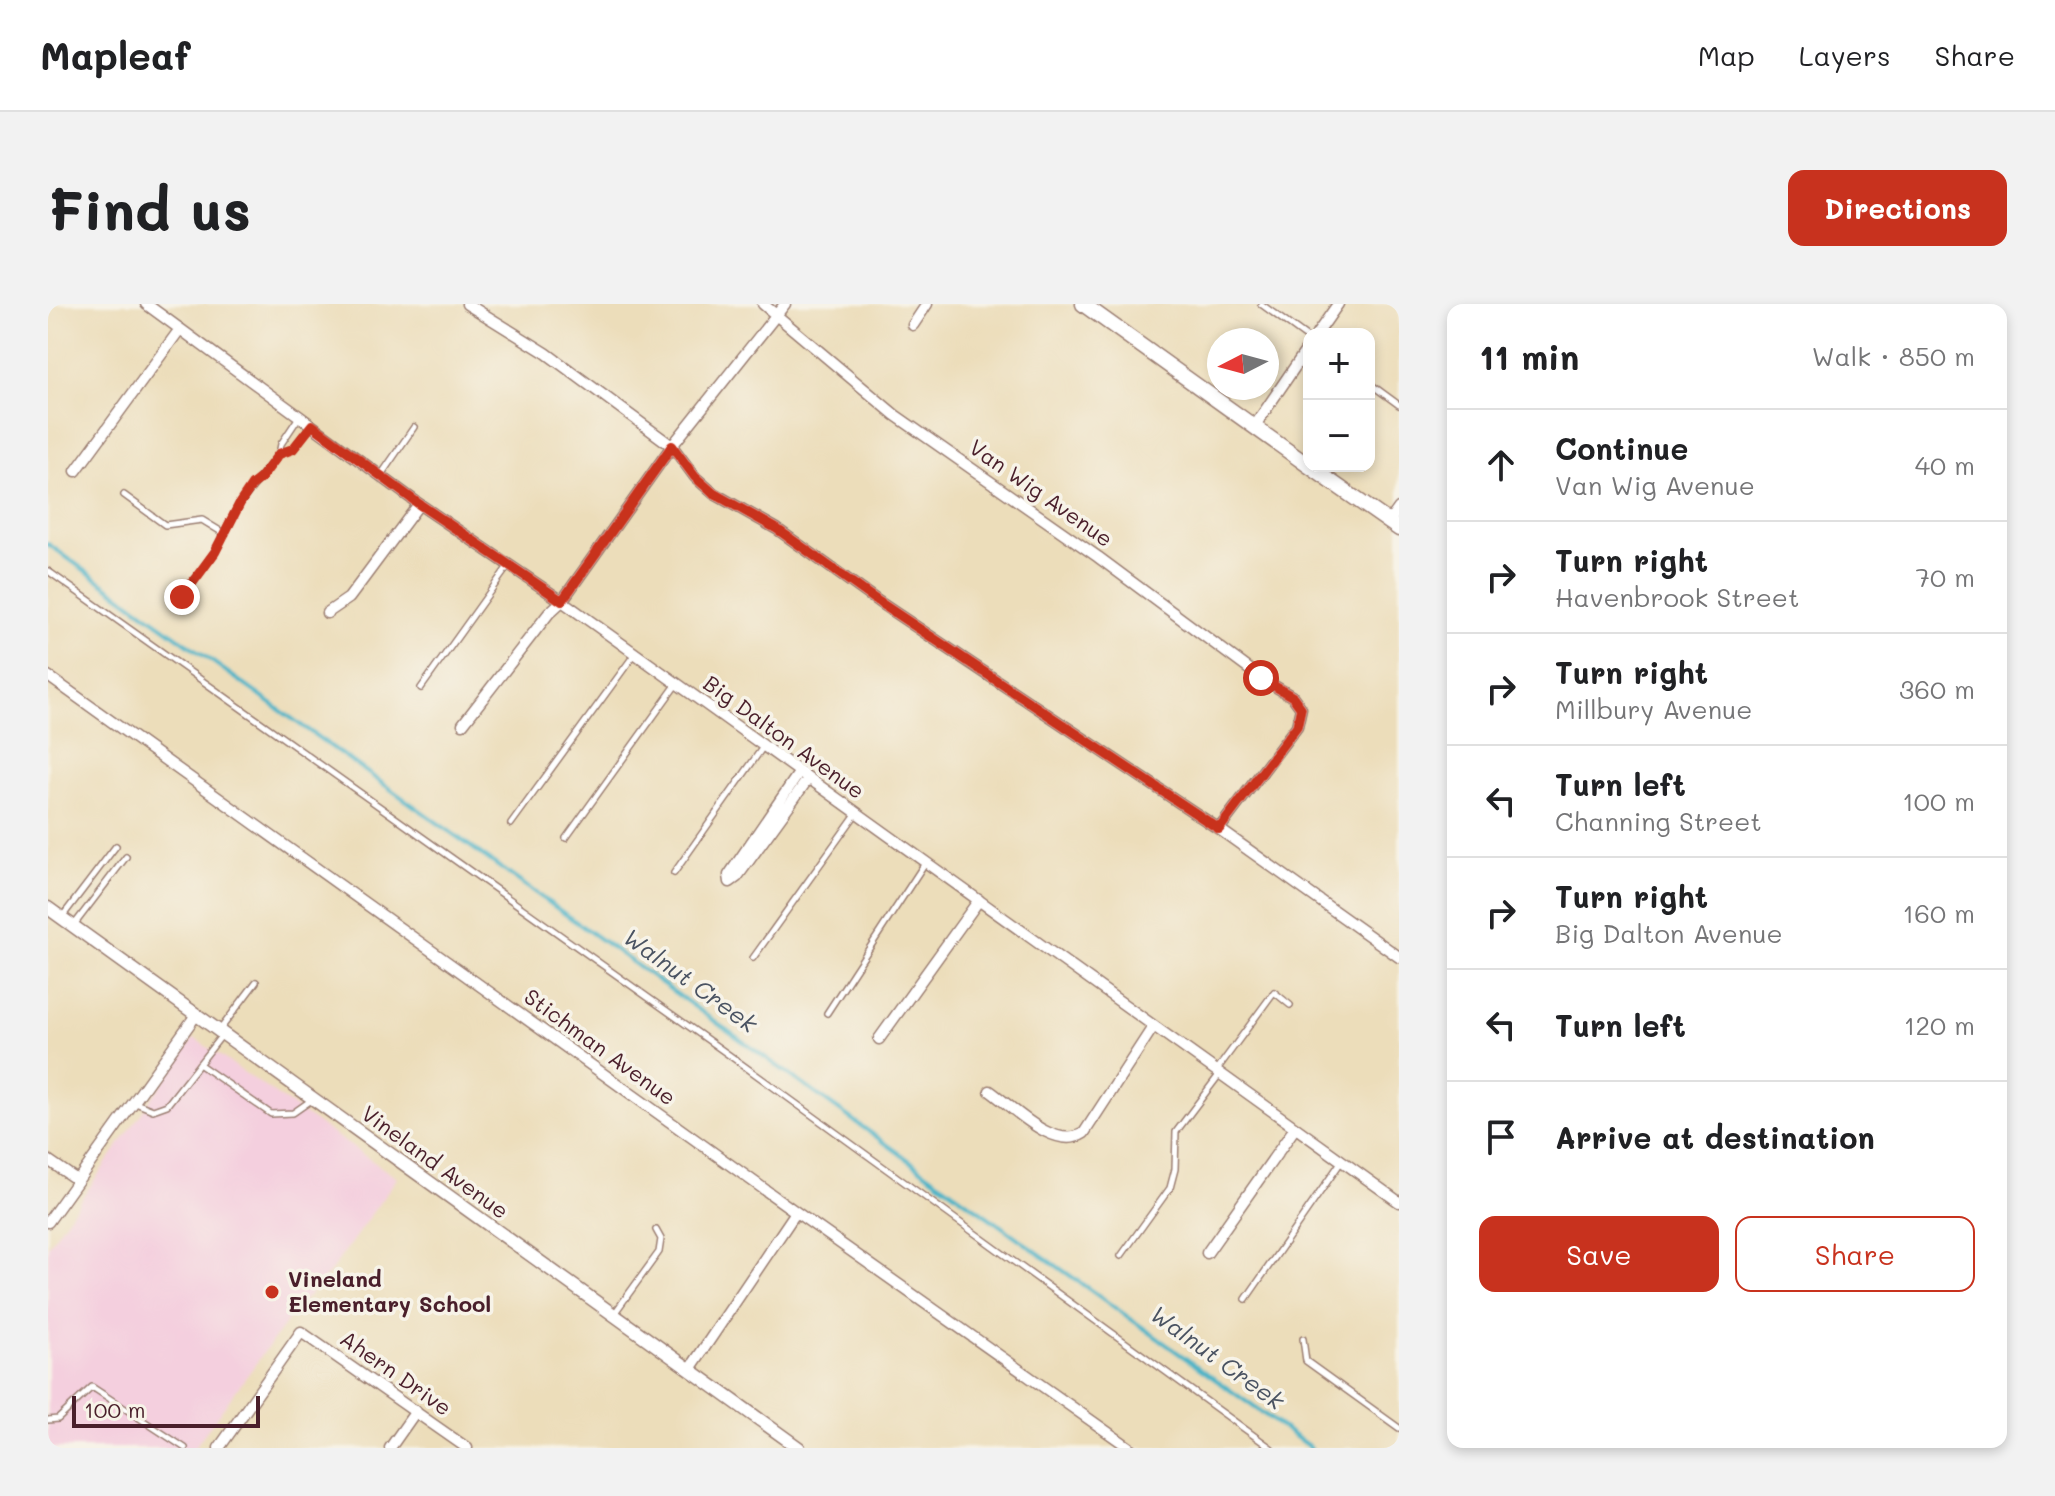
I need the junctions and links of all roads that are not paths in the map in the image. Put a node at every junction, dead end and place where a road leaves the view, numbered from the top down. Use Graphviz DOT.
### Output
graph roads {
  1 [pos="146,304"];
  2 [pos="467,304"];
  3 [pos="763,304"];
  4 [pos="785,304"];
  5 [pos="927,304"];
  6 [pos="1261,304"];
  7 [pos="1338,304"];
  8 [pos="1090,306"];
  9 [pos="777,315"];
  10 [pos="913,325"];
  11 [pos="1321,328"];
  12 [pos="180,329"];
  13 [pos="1303,335"];
  14 [pos="1303,355"];
  15 [pos="1375,387"];
  16 [pos="1399,405"];
  17 [pos="300,417"];
  18 [pos="312,425"];
  19 [pos="414,427"];
  20 [pos="1254,427"];
  21 [pos="672,446"];
  22 [pos="279,454"];
  23 [pos="1303,462"];
  24 [pos="76,471"];
  25 [pos="1318,472"];
  26 [pos="381,476"];
  27 [pos="124,495"];
  28 [pos="419,504"];
  29 [pos="1399,508"];
  30 [pos="1394,526"];
  31 [pos="225,534"];
  32 [pos="509,565"];
  33 [pos="48,571"];
  34 [pos="182,597"];
  35 [pos="562,601"];
  36 [pos="327,613"];
  37 [pos="634,654"];
  38 [pos="48,676"];
  39 [pos="676,684"];
  40 [pos="421,688"];
  41 [pos="463,724"];
  42 [pos="763,747"];
  43 [pos="803,776"];
  44 [pos="856,813"];
  45 [pos="511,824"];
  46 [pos="1219,829"];
  47 [pos="566,838"];
  48 [pos="116,846"];
  49 [pos="126,857"];
  50 [pos="926,862"];
  51 [pos="674,873"];
  52 [pos="979,900"];
  53 [pos="48,908"];
  54 [pos="62,918"];
  55 [pos="73,926"];
  56 [pos="1399,957"];
  57 [pos="753,958"];
  58 [pos="256,982"];
  59 [pos="1290,1005"];
  60 [pos="827,1013"];
  61 [pos="196,1015"];
  62 [pos="1153,1027"];
  63 [pos="221,1033"];
  64 [pos="879,1039"];
  65 [pos="199,1064"];
  66 [pos="1217,1073"];
  67 [pos="990,1091"];
  68 [pos="313,1099"];
  69 [pos="133,1101"];
  70 [pos="1295,1128"];
  71 [pos="48,1160"];
  72 [pos="1342,1161"];
  73 [pos="77,1180"];
  74 [pos="1399,1202"];
  75 [pos="796,1212"];
  76 [pos="48,1222"];
  77 [pos="656,1230"];
  78 [pos="1207,1253"];
  79 [pos="1121,1256"];
  80 [pos="1246,1299"];
  81 [pos="614,1315"];
  82 [pos="1303,1339"];
  83 [pos="690,1369"];
  84 [pos="416,1411"];
  85 [pos="48,1420"];
  86 [pos="1399,1428"];
  87 [pos="185,1448"];
  88 [pos="219,1448"];
  89 [pos="390,1448"];
  90 [pos="467,1448"];
  91 [pos="799,1448"];
  92 [pos="1130,1448"];
  93 [pos="1271,1448"];
  1 -- 12 [label="street, Big Dalton Avenue"];
  2 -- 21 [label="street"];
  3 -- 9 [label="street, Van Wig Avenue"];
  4 -- 9 [label="street"];
  5 -- 10 [label="street"];
  6 -- 13 [label="lane"];
  7 -- 11 [label="street"];
  8 -- 20 [label="main road"];
  9 -- 21 [label="street"];
  9 -- 46 [label="street, Van Wig Avenue"];
  12 -- 17 [label="street, Big Dalton Avenue"];
  12 -- 24 [label="street"];
  14 -- 20 [label="street"];
  15 -- 16 [label="lane"];
  17 -- 18 [label="street, Big Dalton Avenue"];
  17 -- 22 [label="lane"];
  18 -- 22 [label="lane"];
  18 -- 26 [label="street, Big Dalton Avenue"];
  19 -- 26 [label="lane"];
  20 -- 23 [label="main road"];
  21 -- 35 [label="street"];
  21 -- 46 [label="street"];
  22 -- 31 [label="lane"];
  25 -- 30 [label="main road"];
  26 -- 28 [label="street, Big Dalton Avenue"];
  27 -- 31 [label="lane"];
  28 -- 32 [label="street, Big Dalton Avenue"];
  28 -- 36 [label="street"];
  29 -- 30 [label="street"];
  31 -- 34 [label="lane"];
  32 -- 35 [label="street, Big Dalton Avenue"];
  32 -- 40 [label="lane"];
  33 -- 93 [label="lane"];
  35 -- 37 [label="street, Big Dalton Avenue"];
  35 -- 41 [label="street"];
  37 -- 39 [label="street, Big Dalton Avenue"];
  37 -- 45 [label="lane"];
  38 -- 75 [label="street, Stichman Avenue"];
  39 -- 42 [label="street, Big Dalton Avenue"];
  39 -- 47 [label="lane"];
  42 -- 43 [label="street, Big Dalton Avenue"];
  42 -- 51 [label="lane"];
  43 -- 43 [label="street"];
  43 -- 44 [label="street, Big Dalton Avenue"];
  44 -- 50 [label="street, Big Dalton Avenue"];
  44 -- 57 [label="lane"];
  46 -- 56 [label="street"];
  48 -- 54 [label="lane"];
  49 -- 55 [label="lane"];
  50 -- 52 [label="street, Big Dalton Avenue"];
  50 -- 60 [label="lane"];
  52 -- 62 [label="street, Big Dalton Avenue"];
  52 -- 64 [label="street"];
  53 -- 54 [label="street, Vineland Avenue"];
  54 -- 55 [label="street, Vineland Avenue"];
  55 -- 61 [label="street, Vineland Avenue"];
  58 -- 63 [label="lane"];
  59 -- 66 [label="lane"];
  61 -- 63 [label="street, Vineland Avenue"];
  61 -- 69 [label="street"];
  62 -- 66 [label="street, Big Dalton Avenue"];
  62 -- 67 [label="street"];
  63 -- 65 [label="lane"];
  63 -- 68 [label="street, Vineland Avenue"];
  65 -- 68 [label="lane"];
  65 -- 69 [label="lane"];
  66 -- 70 [label="street, Big Dalton Avenue"];
  66 -- 79 [label="lane"];
  68 -- 81 [label="street, Vineland Avenue"];
  69 -- 73 [label="street"];
  70 -- 72 [label="street, Big Dalton Avenue"];
  70 -- 78 [label="street"];
  71 -- 73 [label="street"];
  72 -- 74 [label="street, Big Dalton Avenue"];
  72 -- 80 [label="lane"];
  73 -- 76 [label="street"];
  75 -- 83 [label="street"];
  75 -- 92 [label="street, Stichman Avenue"];
  77 -- 81 [label="lane"];
  81 -- 83 [label="street, Vineland Avenue"];
  82 -- 86 [label="lane"];
  83 -- 91 [label="street, Vineland Avenue"];
  84 -- 88 [label="street, Ahern Drive"];
  84 -- 89 [label="street"];
  84 -- 90 [label="street, Ahern Drive"];
  85 -- 87 [label="lane"];
}
